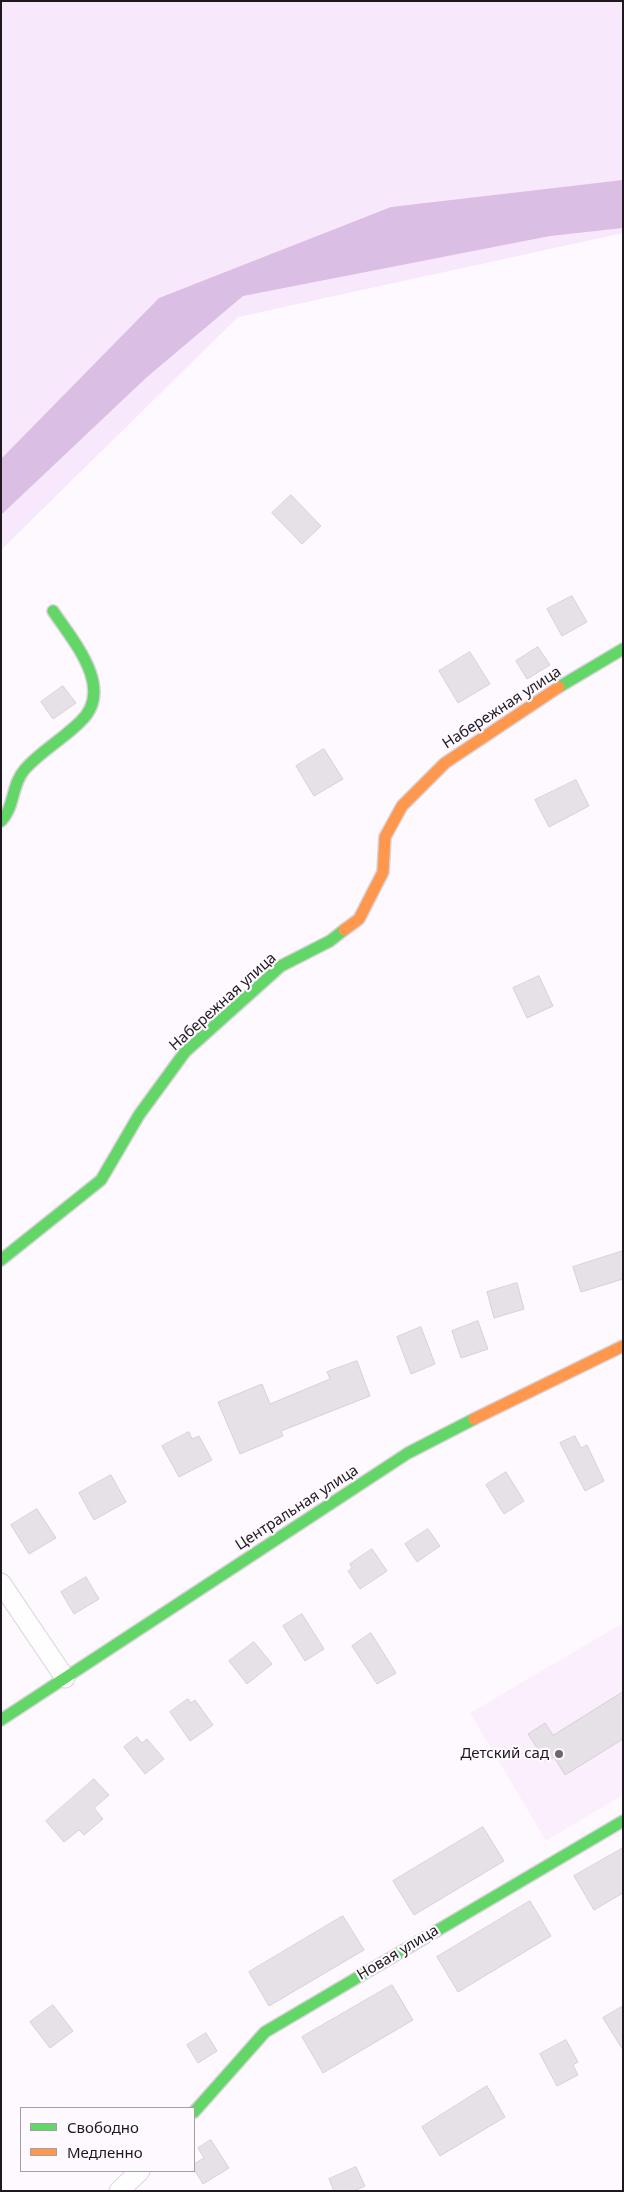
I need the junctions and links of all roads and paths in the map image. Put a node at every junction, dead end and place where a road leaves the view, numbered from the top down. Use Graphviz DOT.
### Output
graph roads {
  1 [pos="53,611"];
  2 [pos="623,649"];
  3 [pos="1,821"];
  4 [pos="1,1260"];
  5 [pos="623,1346"];
  6 [pos="1,1583"];
  7 [pos="64,1678"];
  8 [pos="1,1720"];
  9 [pos="623,1820"];
  10 [pos="195,2111"];
  11 [pos="139,2172"];
  12 [pos="119,2191"];
  1 -- 3 [label="street"];
  2 -- 4 [label="street, Набережная улица"];
  5 -- 7 [label="street, Центральная улица"];
  6 -- 7 [label="street"];
  7 -- 8 [label="street, Центральная улица"];
  9 -- 10 [label="street, Новая улица"];
  11 -- 12 [label="street"];
}
